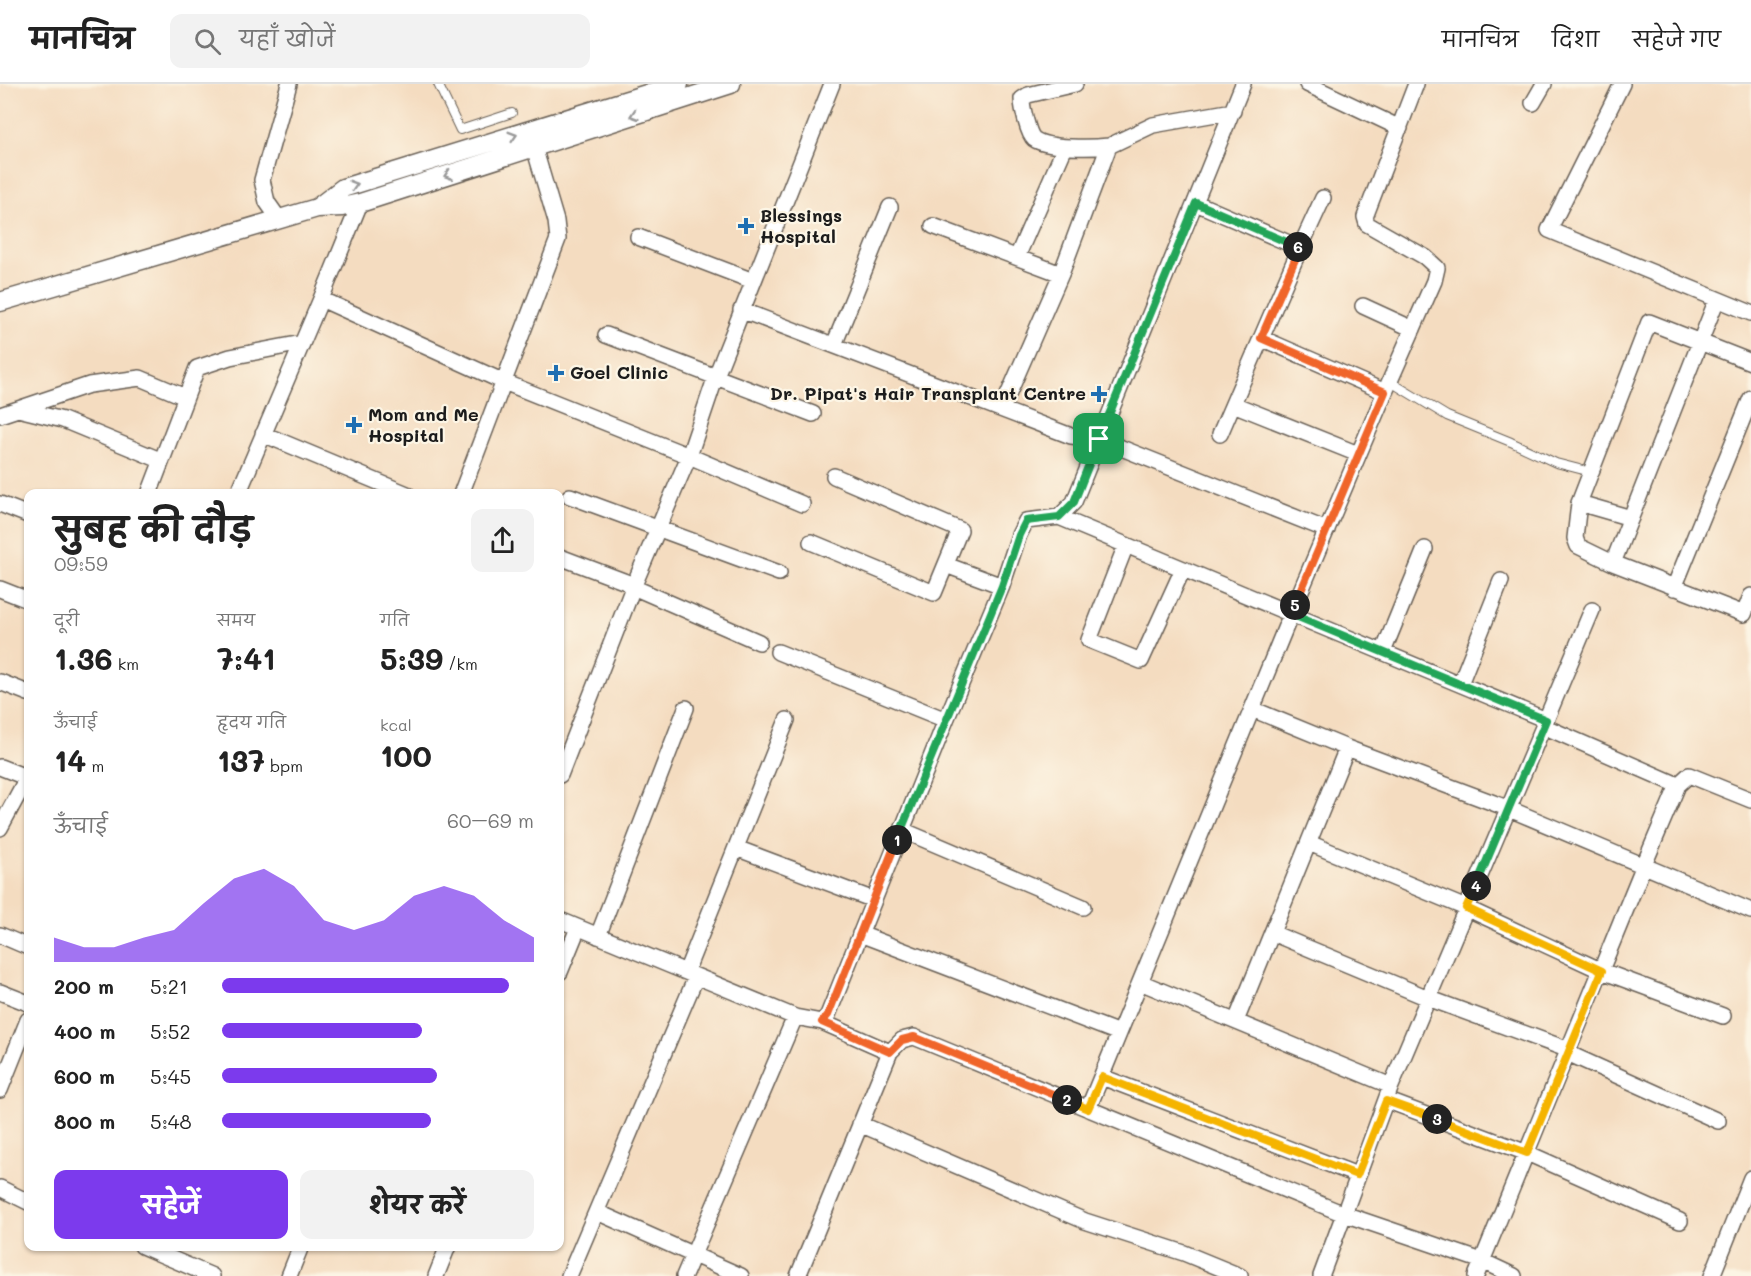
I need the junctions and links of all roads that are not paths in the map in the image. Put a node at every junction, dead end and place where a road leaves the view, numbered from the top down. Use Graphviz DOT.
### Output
graph roads {
  1 [pos="289,84"];
  2 [pos="438,84"];
  3 [pos="731,84"];
  4 [pos="832,84"];
  5 [pos="1075,84"];
  6 [pos="1243,84"];
  7 [pos="1307,84"];
  8 [pos="1416,84"];
  9 [pos="1544,84"];
  10 [pos="1622,84"];
  11 [pos="684,88"];
  12 [pos="1533,103"];
  13 [pos="1233,111"];
  14 [pos="512,113"];
  15 [pos="1400,128"];
  16 [pos="466,145"];
  17 [pos="1109,146"];
  18 [pos="534,147"];
  19 [pos="1065,147"];
  20 [pos="1323,198"];
  21 [pos="360,202"];
  22 [pos="1196,203"];
  23 [pos="890,207"];
  24 [pos="317,208"];
  25 [pos="279,219"];
  26 [pos="933,226"];
  27 [pos="638,237"];
  28 [pos="1300,248"];
  29 [pos="1017,257"];
  30 [pos="1061,274"];
  31 [pos="753,281"];
  32 [pos="321,299"];
  33 [pos="1718,299"];
  34 [pos="0,302"];
  35 [pos="1363,306"];
  36 [pos="741,310"];
  37 [pos="1751,313"];
  38 [pos="1413,330"];
  39 [pos="606,335"];
  40 [pos="1261,338"];
  41 [pos="1700,342"];
  42 [pos="302,343"];
  43 [pos="834,345"];
  44 [pos="1751,362"];
  45 [pos="716,376"];
  46 [pos="504,382"];
  47 [pos="1387,386"];
  48 [pos="185,397"];
  49 [pos="1751,398"];
  50 [pos="1233,404"];
  51 [pos="18,409"];
  52 [pos="1002,409"];
  53 [pos="813,414"];
  54 [pos="0,415"];
  55 [pos="263,434"];
  56 [pos="1220,434"];
  57 [pos="1099,439"];
  58 [pos="1358,454"];
  59 [pos="689,456"];
  60 [pos="160,460"];
  61 [pos="1591,472"];
  62 [pos="834,476"];
  63 [pos="151,489"];
  64 [pos="240,489"];
  65 [pos="395,489"];
  66 [pos="463,489"];
  67 [pos="570,496"];
  68 [pos="1579,503"];
  69 [pos="0,504"];
  70 [pos="802,504"];
  71 [pos="24,514"];
  72 [pos="1059,517"];
  73 [pos="1631,518"];
  74 [pos="659,527"];
  75 [pos="1327,531"];
  76 [pos="811,542"];
  77 [pos="1126,545"];
  78 [pos="1425,549"];
  79 [pos="564,559"];
  80 [pos="1613,563"];
  81 [pos="946,565"];
  82 [pos="1183,569"];
  83 [pos="779,573"];
  84 [pos="1501,581"];
  85 [pos="634,585"];
  86 [pos="1002,586"];
  87 [pos="1674,588"];
  88 [pos="0,589"];
  89 [pos="1751,596"];
  90 [pos="24,598"];
  91 [pos="1592,610"];
  92 [pos="1291,614"];
  93 [pos="1748,615"];
  94 [pos="759,642"];
  95 [pos="778,652"];
  96 [pos="1383,652"];
  97 [pos="0,682"];
  98 [pos="1460,684"];
  99 [pos="24,691"];
  100 [pos="686,708"];
  101 [pos="1252,709"];
  102 [pos="787,720"];
  103 [pos="946,720"];
  104 [pos="1544,723"];
  105 [pos="1347,748"];
  106 [pos="564,765"];
  107 [pos="0,767"];
  108 [pos="24,776"];
  109 [pos="24,785"];
  110 [pos="1678,785"];
  111 [pos="1751,800"];
  112 [pos="1508,808"];
  113 [pos="0,828"];
  114 [pos="902,830"];
  115 [pos="1309,843"];
  116 [pos="736,848"];
  117 [pos="1644,865"];
  118 [pos="874,900"];
  119 [pos="1083,907"];
  120 [pos="1466,908"];
  121 [pos="1751,911"];
  122 [pos="564,922"];
  123 [pos="578,928"];
  124 [pos="1272,933"];
  125 [pos="860,934"];
  126 [pos="0,935"];
  127 [pos="598,936"];
  128 [pos="24,945"];
  129 [pos="564,962"];
  130 [pos="1602,971"];
  131 [pos="691,974"];
  132 [pos="1140,982"];
  133 [pos="0,992"];
  134 [pos="1428,998"];
  135 [pos="24,1001"];
  136 [pos="1722,1016"];
  137 [pos="795,1017"];
  138 [pos="1236,1021"];
  139 [pos="822,1022"];
  140 [pos="24,1030"];
  141 [pos="1119,1033"];
  142 [pos="1569,1050"];
  143 [pos="890,1052"];
  144 [pos="1102,1077"];
  145 [pos="0,1090"];
  146 [pos="1389,1093"];
  147 [pos="1088,1109"];
  148 [pos="1718,1121"];
  149 [pos="860,1124"];
  150 [pos="1527,1153"];
  151 [pos="1357,1175"];
  152 [pos="1751,1178"];
  153 [pos="0,1188"];
  154 [pos="24,1200"];
  155 [pos="597,1212"];
  156 [pos="1344,1214"];
  157 [pos="1680,1221"];
  158 [pos="161,1251"];
  159 [pos="299,1251"];
  160 [pos="446,1251"];
  161 [pos="693,1254"];
  162 [pos="1482,1261"];
  163 [pos="212,1276"];
  164 [pos="289,1276"];
  165 [pos="436,1276"];
  166 [pos="569,1276"];
  167 [pos="684,1276"];
  168 [pos="741,1276"];
  169 [pos="798,1276"];
  170 [pos="1240,1276"];
  171 [pos="1321,1276"];
  172 [pos="1476,1276"];
  173 [pos="1514,1276"];
  174 [pos="1712,1276"];
  1 -- 25 [label="street"];
  2 -- 16 [label="lane"];
  3 -- 11 [label="street"];
  4 -- 31 [label="street"];
  5 -- 19 [label="street"];
  6 -- 13 [label="street"];
  7 -- 15 [label="street"];
  8 -- 15 [label="street"];
  9 -- 12 [label="street"];
  10 -- 33 [label="street"];
  16 -- 11 [label="street, one-way"];
  11 -- 18 [label="street, one-way"];
  13 -- 17 [label="street"];
  13 -- 22 [label="street"];
  14 -- 16 [label="lane"];
  15 -- 38 [label="street"];
  16 -- 18 [label="street"];
  16 -- 21 [label="street, one-way"];
  24 -- 16 [label="street, one-way"];
  17 -- 19 [label="street"];
  17 -- 30 [label="street"];
  18 -- 46 [label="street"];
  19 -- 29 [label="street"];
  20 -- 28 [label="street"];
  21 -- 24 [label="street"];
  21 -- 32 [label="street"];
  22 -- 28 [label="street"];
  22 -- 57 [label="street"];
  23 -- 43 [label="street"];
  24 -- 25 [label="street"];
  25 -- 34 [label="street"];
  26 -- 29 [label="street"];
  27 -- 31 [label="street"];
  28 -- 40 [label="street"];
  29 -- 30 [label="street"];
  30 -- 52 [label="street"];
  31 -- 36 [label="street"];
  32 -- 42 [label="street"];
  32 -- 46 [label="street"];
  33 -- 37 [label="street"];
  33 -- 41 [label="street"];
  35 -- 38 [label="street"];
  36 -- 43 [label="street"];
  36 -- 45 [label="street"];
  38 -- 47 [label="street"];
  39 -- 45 [label="street"];
  40 -- 47 [label="street"];
  40 -- 50 [label="street"];
  41 -- 44 [label="street"];
  41 -- 61 [label="street"];
  41 -- 73 [label="street"];
  42 -- 48 [label="street"];
  42 -- 55 [label="street"];
  43 -- 52 [label="street"];
  45 -- 53 [label="street"];
  45 -- 59 [label="street"];
  46 -- 59 [label="street"];
  46 -- 66 [label="street"];
  47 -- 58 [label="street"];
  47 -- 61 [label="lane"];
  48 -- 51 [label="street"];
  48 -- 60 [label="street"];
  49 -- 87 [label="street"];
  50 -- 56 [label="street"];
  50 -- 58 [label="street"];
  51 -- 54 [label="street"];
  51 -- 60 [label="street"];
  52 -- 57 [label="street"];
  55 -- 64 [label="street"];
  55 -- 65 [label="street"];
  57 -- 72 [label="street"];
  57 -- 75 [label="street"];
  58 -- 75 [label="street"];
  59 -- 70 [label="street"];
  59 -- 74 [label="street"];
  60 -- 63 [label="street"];
  61 -- 68 [label="street"];
  62 -- 81 [label="street"];
  67 -- 74 [label="street"];
  68 -- 73 [label="street"];
  68 -- 80 [label="street"];
  69 -- 71 [label="street"];
  72 -- 77 [label="street"];
  72 -- 86 [label="street"];
  73 -- 80 [label="street"];
  74 -- 83 [label="street"];
  74 -- 85 [label="street"];
  75 -- 92 [label="street"];
  76 -- 81 [label="street"];
  77 -- 82 [label="street"];
  77 -- 82 [label="street"];
  78 -- 96 [label="street"];
  79 -- 85 [label="street"];
  80 -- 87 [label="street"];
  81 -- 86 [label="street"];
  82 -- 92 [label="street"];
  84 -- 98 [label="street"];
  85 -- 94 [label="street"];
  85 -- 106 [label="street"];
  86 -- 103 [label="street"];
  87 -- 93 [label="street"];
  88 -- 90 [label="street"];
  89 -- 93 [label="street"];
  91 -- 104 [label="street"];
  92 -- 96 [label="street"];
  92 -- 101 [label="street"];
  95 -- 103 [label="street"];
  96 -- 98 [label="street"];
  97 -- 99 [label="street"];
  98 -- 104 [label="street"];
  100 -- 127 [label="street"];
  101 -- 105 [label="street"];
  101 -- 132 [label="street"];
  102 -- 116 [label="street"];
  103 -- 114 [label="street"];
  104 -- 110 [label="street"];
  104 -- 112 [label="street"];
  105 -- 112 [label="street"];
  105 -- 115 [label="street"];
  107 -- 108 [label="street"];
  109 -- 113 [label="street"];
  110 -- 111 [label="street"];
  110 -- 117 [label="street"];
  112 -- 117 [label="street"];
  112 -- 120 [label="street"];
  114 -- 118 [label="street"];
  114 -- 119 [label="street"];
  115 -- 120 [label="street"];
  115 -- 124 [label="street"];
  116 -- 118 [label="street"];
  116 -- 131 [label="street"];
  117 -- 121 [label="street"];
  117 -- 130 [label="street"];
  118 -- 125 [label="street"];
  120 -- 130 [label="street"];
  120 -- 134 [label="street"];
  122 -- 123 [label="street"];
  123 -- 127 [label="street"];
  123 -- 129 [label="street"];
  124 -- 134 [label="street"];
  124 -- 138 [label="street"];
  125 -- 139 [label="street"];
  125 -- 141 [label="street"];
  126 -- 128 [label="street"];
  127 -- 131 [label="street"];
  130 -- 136 [label="street"];
  130 -- 142 [label="street"];
  131 -- 137 [label="street"];
  131 -- 155 [label="street"];
  132 -- 138 [label="street"];
  132 -- 141 [label="street"];
  133 -- 135 [label="street"];
  134 -- 142 [label="street"];
  134 -- 146 [label="street"];
  137 -- 139 [label="street"];
  137 -- 161 [label="street"];
  138 -- 146 [label="street"];
  139 -- 143 [label="street"];
  140 -- 145 [label="street"];
  141 -- 144 [label="street"];
  142 -- 148 [label="street"];
  142 -- 150 [label="street"];
  143 -- 147 [label="street"];
  143 -- 149 [label="street"];
  144 -- 147 [label="street"];
  144 -- 151 [label="street"];
  146 -- 150 [label="street"];
  146 -- 151 [label="street"];
  147 -- 156 [label="street"];
  149 -- 169 [label="street"];
  149 -- 170 [label="street"];
  150 -- 157 [label="street"];
  150 -- 162 [label="street"];
  151 -- 156 [label="street"];
  152 -- 174 [label="street"];
  153 -- 154 [label="street"];
  155 -- 161 [label="street"];
  155 -- 166 [label="street"];
  156 -- 162 [label="street"];
  156 -- 171 [label="street"];
  158 -- 163 [label="street"];
  159 -- 164 [label="street"];
  160 -- 165 [label="street"];
  161 -- 167 [label="street"];
  161 -- 168 [label="street"];
  162 -- 172 [label="street"];
  162 -- 173 [label="street"];
}
